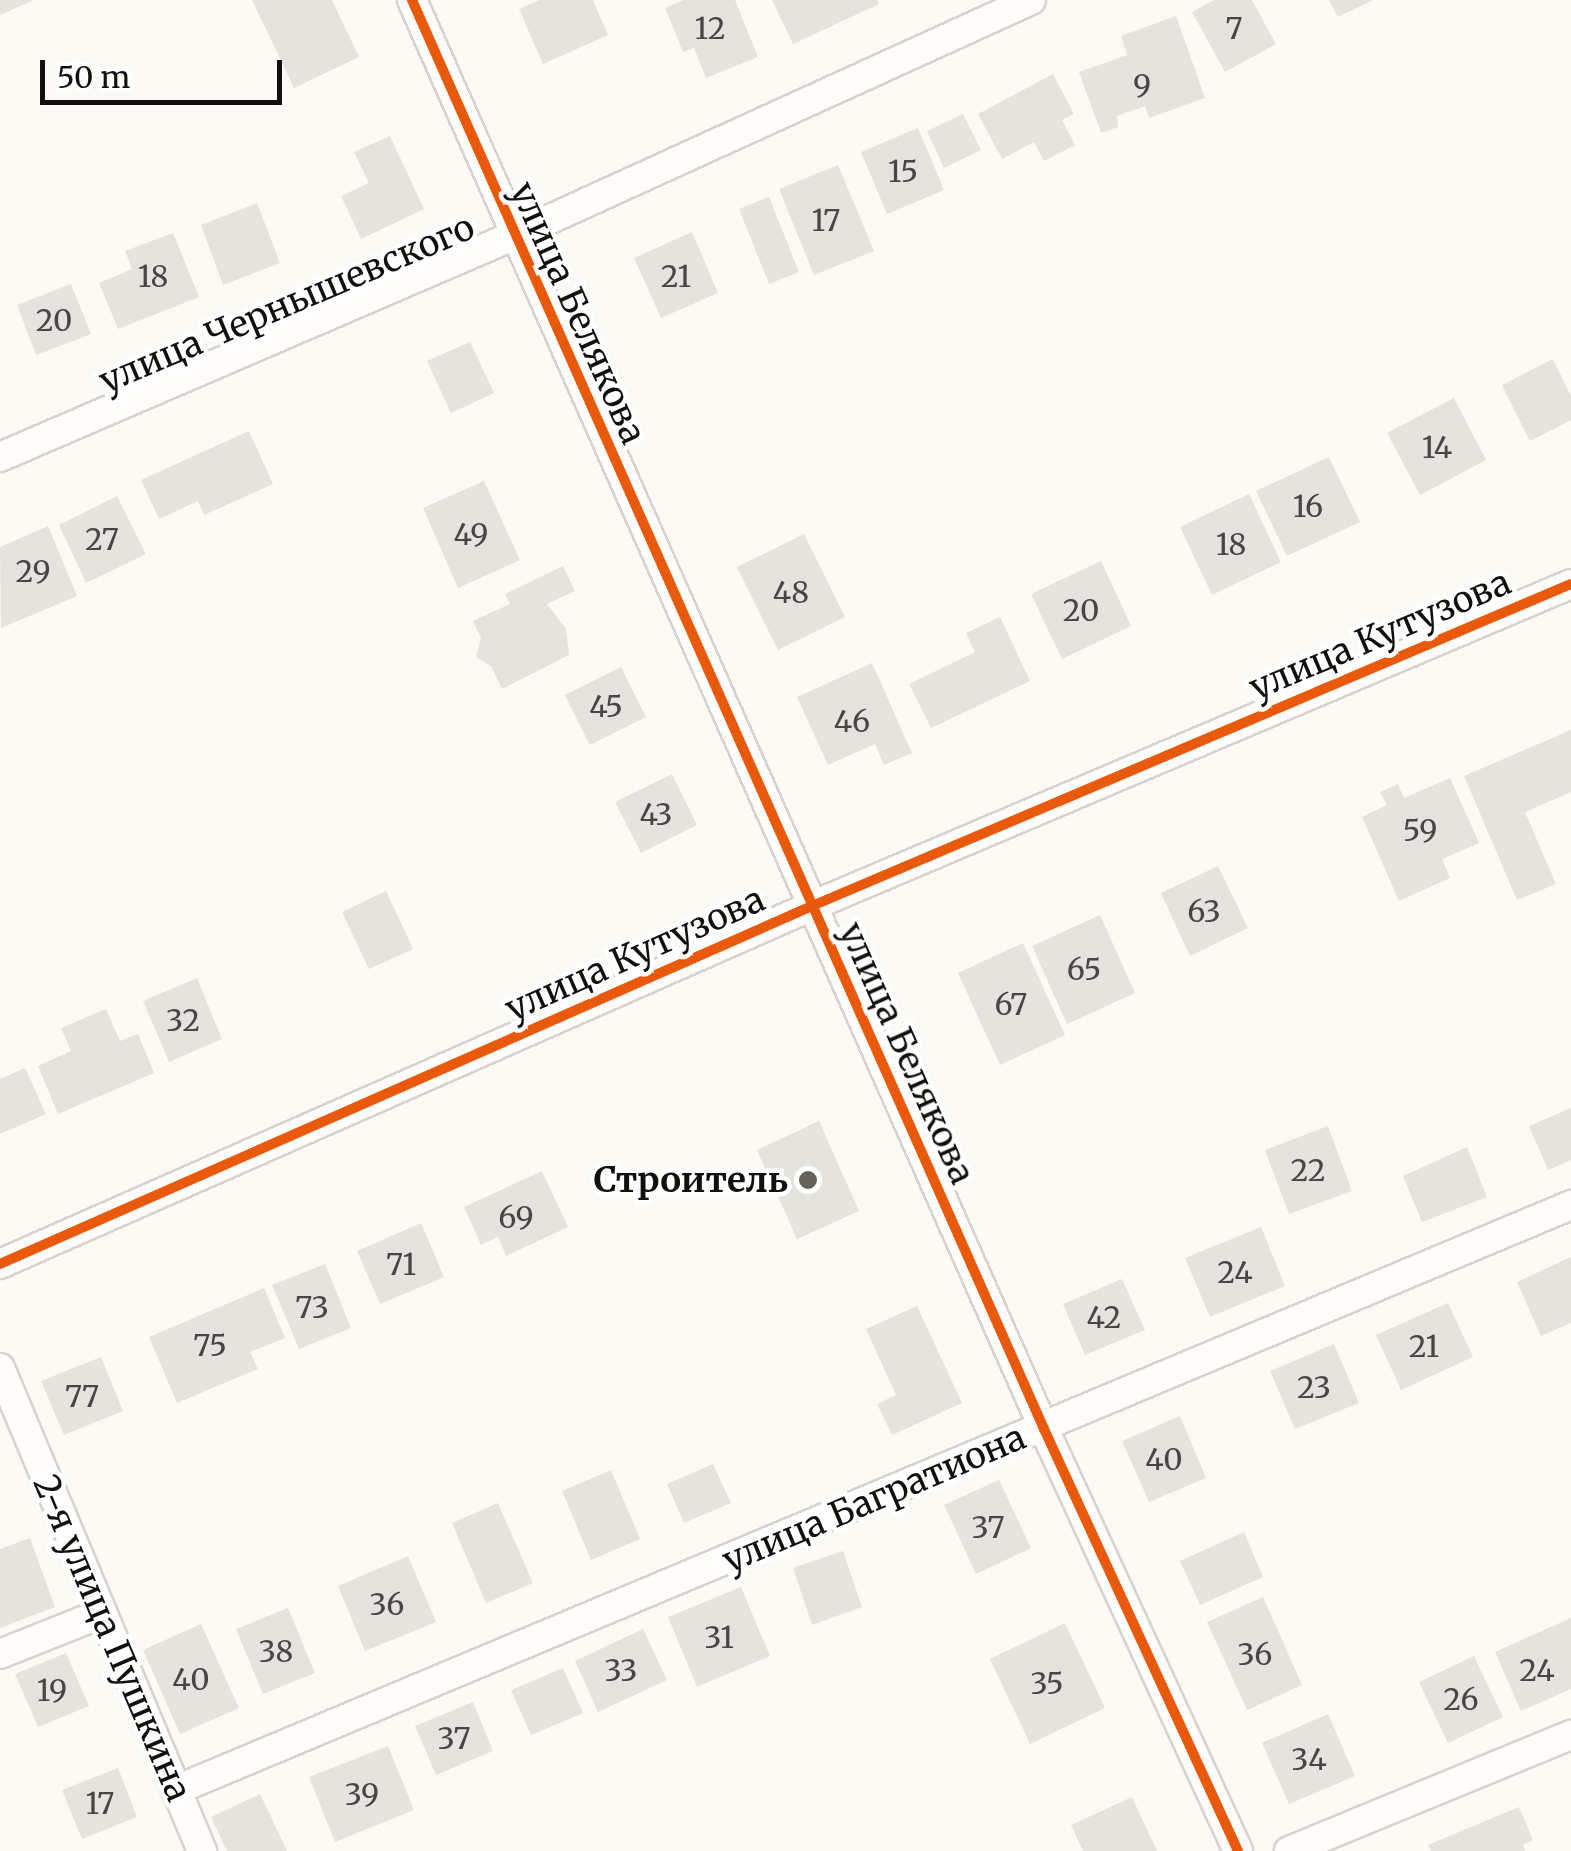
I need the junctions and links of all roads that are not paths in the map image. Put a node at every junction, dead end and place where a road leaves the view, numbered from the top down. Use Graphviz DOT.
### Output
graph roads {
  1 [pos="412,0"];
  2 [pos="1030,0"];
  3 [pos="514,236"];
  4 [pos="0,457"];
  5 [pos="1571,584"];
  6 [pos="812,906"];
  7 [pos="1571,1205"];
  8 [pos="0,1264"];
  9 [pos="0,1368"];
  10 [pos="1044,1429"];
  11 [pos="100,1614"];
  12 [pos="0,1654"];
  13 [pos="1571,1735"];
  14 [pos="176,1790"];
  15 [pos="202,1851"];
  16 [pos="1238,1851"];
  17 [pos="1289,1851"];
  1 -- 3 [label="street, улица Белякова"];
  2 -- 3 [label="street, улица Чернышевского"];
  3 -- 4 [label="street, улица Чернышевского"];
  3 -- 6 [label="street, улица Белякова"];
  5 -- 6 [label="street, улица Кутузова"];
  6 -- 8 [label="street, улица Кутузова"];
  6 -- 10 [label="street, улица Белякова"];
  7 -- 10 [label="street, улица Багратиона"];
  9 -- 11 [label="street, 2-я улица Пушкина"];
  10 -- 14 [label="street, улица Багратиона"];
  10 -- 16 [label="street, улица Белякова"];
  11 -- 12 [label="street"];
  11 -- 14 [label="street, 2-я улица Пушкина"];
  13 -- 17 [label="street"];
  14 -- 15 [label="street, 2-я улица Пушкина"];
}
